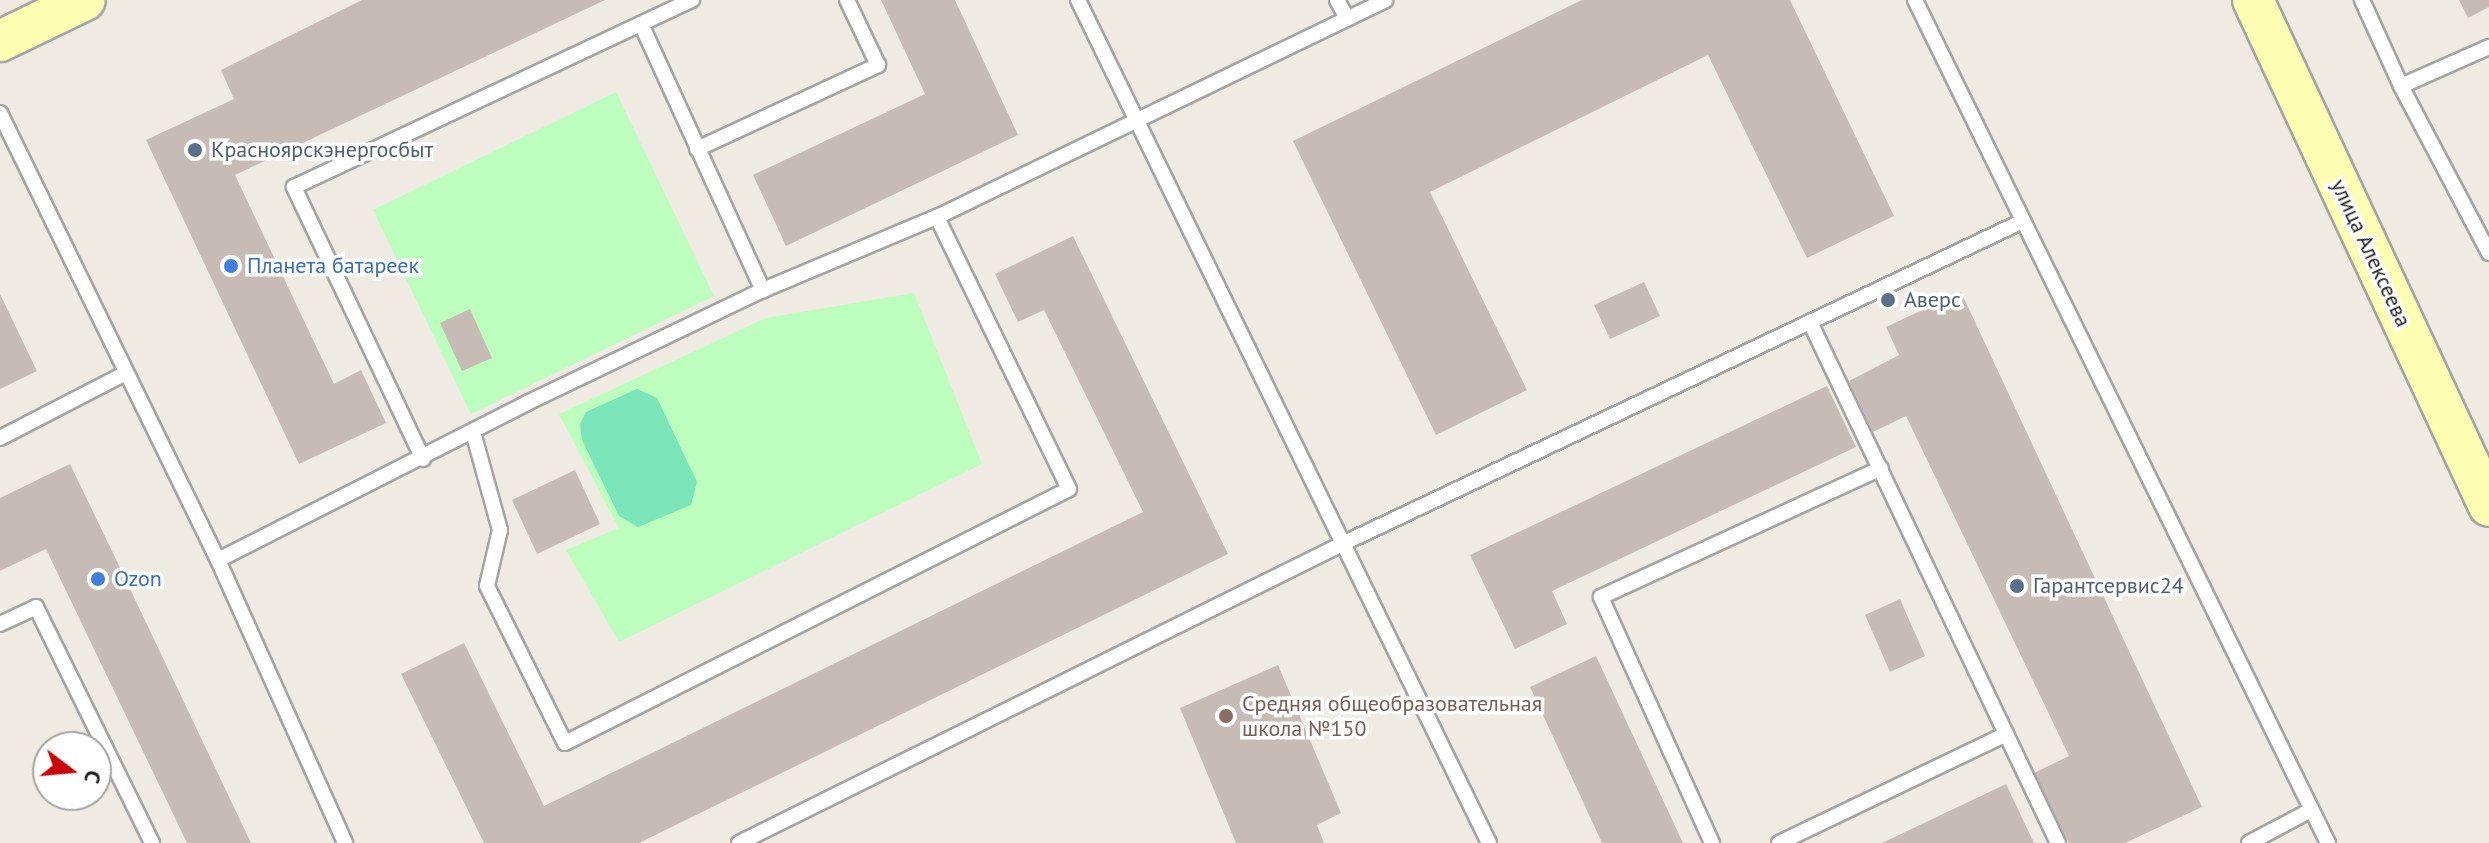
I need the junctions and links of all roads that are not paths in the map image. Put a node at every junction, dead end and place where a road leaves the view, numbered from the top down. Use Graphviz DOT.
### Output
graph roads {
  1 [pos="85,0"];
  2 [pos="692,0"];
  3 [pos="847,0"];
  4 [pos="1078,0"];
  5 [pos="1337,0"];
  6 [pos="1385,0"];
  7 [pos="1915,0"];
  8 [pos="2253,0"];
  9 [pos="2362,0"];
  10 [pos="1347,18"];
  11 [pos="641,24"];
  12 [pos="0,41"];
  13 [pos="2489,47"];
  14 [pos="2401,86"];
  15 [pos="1139,119"];
  16 [pos="2,123"];
  17 [pos="697,149"];
  18 [pos="937,217"];
  19 [pos="2021,222"];
  20 [pos="2489,253"];
  21 [pos="763,290"];
  22 [pos="1810,322"];
  23 [pos="126,373"];
  24 [pos="473,432"];
  25 [pos="0,438"];
  26 [pos="423,459"];
  27 [pos="1881,468"];
  28 [pos="2489,506"];
  29 [pos="1340,545"];
  30 [pos="218,560"];
  31 [pos="0,624"];
  32 [pos="2006,734"];
  33 [pos="2311,810"];
  34 [pos="152,843"];
  35 [pos="345,843"];
  36 [pos="739,843"];
  37 [pos="1489,843"];
  38 [pos="1712,843"];
  39 [pos="1779,843"];
  40 [pos="2058,843"];
  41 [pos="2249,843"];
  42 [pos="2328,843"];
  1 -- 12 [label="street"];
  2 -- 11 [label="lane"];
  3 -- 17 [label="lane"];
  4 -- 15 [label="lane"];
  5 -- 10 [label="lane"];
  6 -- 10 [label="lane"];
  7 -- 19 [label="lane"];
  8 -- 28 [label="street, улица Алексеева"];
  9 -- 14 [label="lane"];
  10 -- 15 [label="lane"];
  11 -- 17 [label="lane"];
  11 -- 26 [label="lane"];
  13 -- 14 [label="lane"];
  14 -- 20 [label="lane"];
  15 -- 18 [label="lane"];
  15 -- 29 [label="lane"];
  16 -- 23 [label="lane"];
  17 -- 21 [label="lane"];
  18 -- 21 [label="lane"];
  18 -- 24 [label="lane"];
  19 -- 22 [label="lane"];
  19 -- 33 [label="lane"];
  21 -- 24 [label="lane"];
  22 -- 27 [label="lane"];
  22 -- 29 [label="lane"];
  23 -- 25 [label="lane"];
  23 -- 30 [label="lane"];
  24 -- 26 [label="lane"];
  26 -- 30 [label="lane"];
  27 -- 32 [label="lane"];
  27 -- 38 [label="lane"];
  29 -- 36 [label="lane"];
  29 -- 37 [label="lane"];
  30 -- 35 [label="lane"];
  31 -- 34 [label="lane"];
  32 -- 39 [label="lane"];
  32 -- 40 [label="lane"];
  33 -- 41 [label="lane"];
  33 -- 42 [label="lane"];
}
